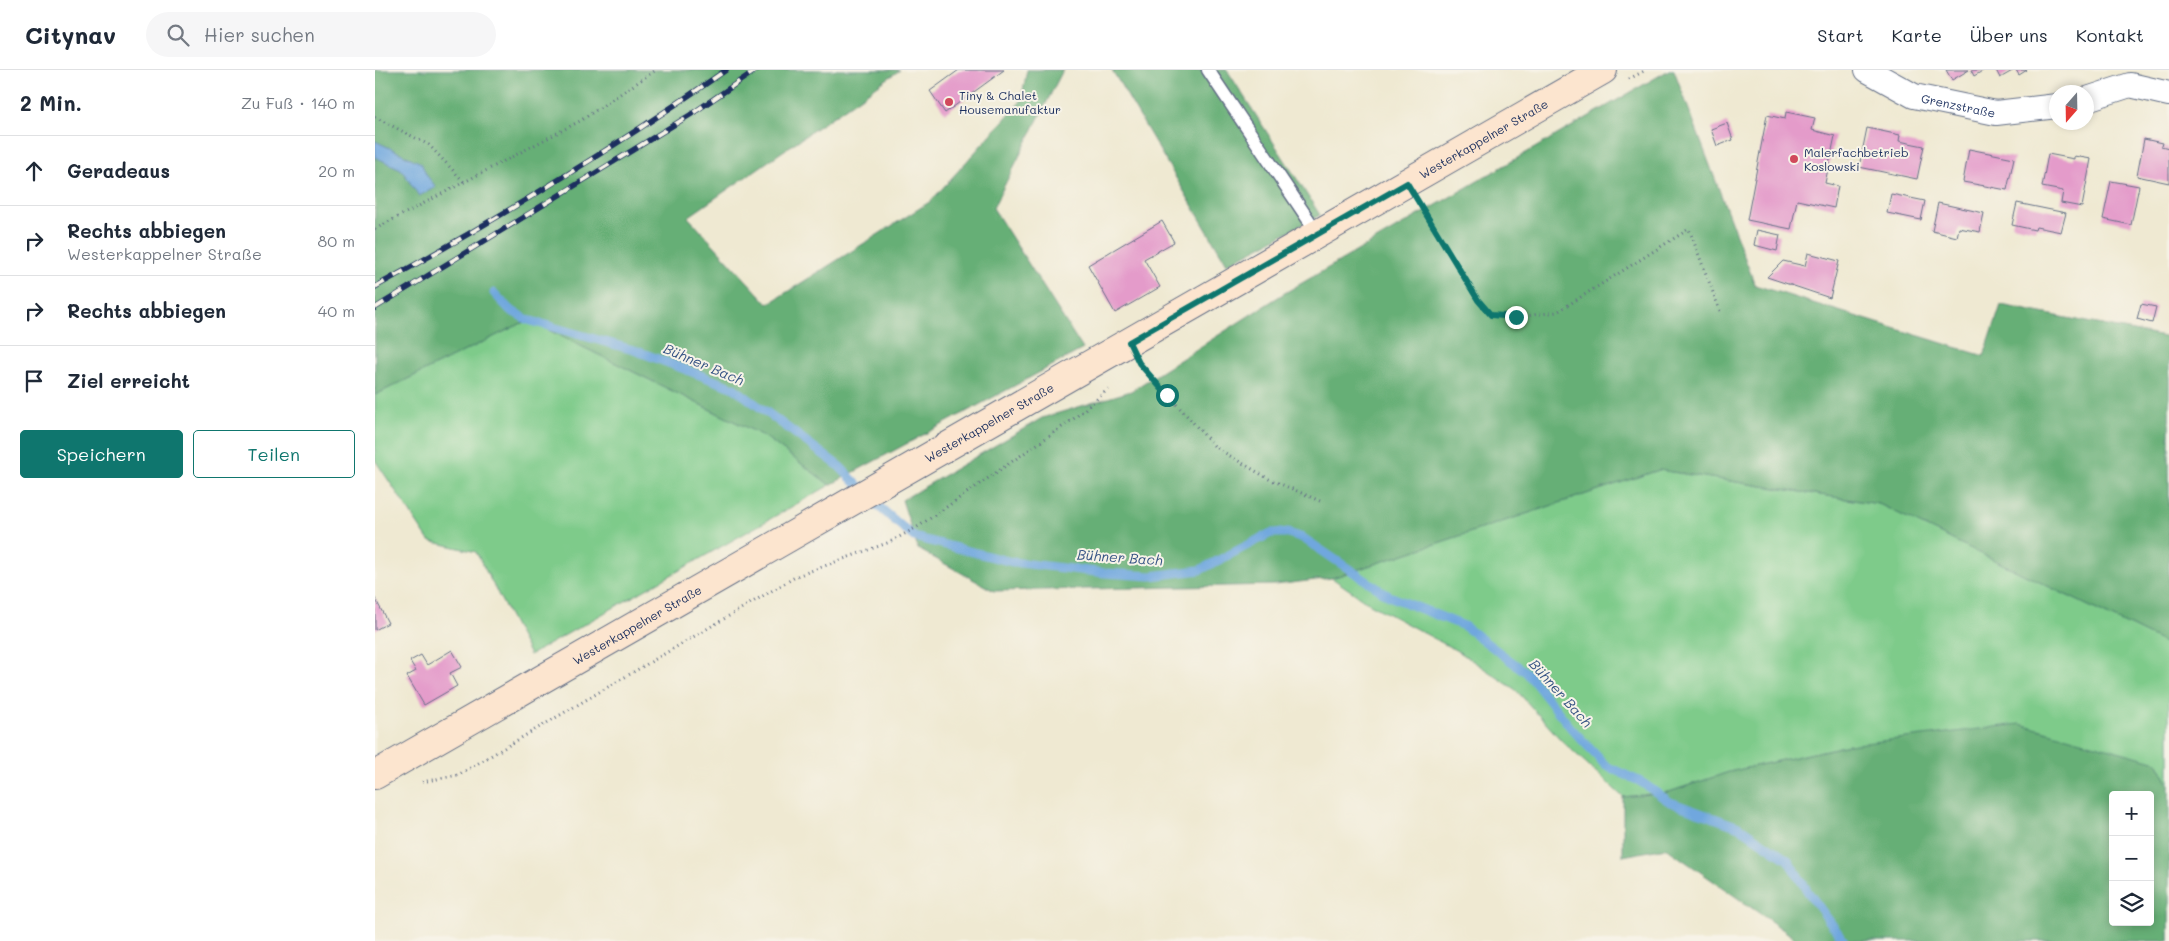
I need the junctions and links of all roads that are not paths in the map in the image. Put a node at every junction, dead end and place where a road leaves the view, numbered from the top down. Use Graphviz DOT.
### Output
graph roads {
  1 [pos="1208,70"];
  2 [pos="1603,70"];
  3 [pos="1867,70"];
  4 [pos="2169,94"];
  5 [pos="2094,97"];
  6 [pos="2049,107"];
  7 [pos="1318,234"];
  8 [pos="375,775"];
  1 -- 7 [label="lane"];
  2 -- 7 [label="main road, Westerkappelner Straße"];
  3 -- 6 [label="street, Grenzstraße"];
  4 -- 5 [label="street"];
  7 -- 8 [label="main road, Westerkappelner Straße"];
}
